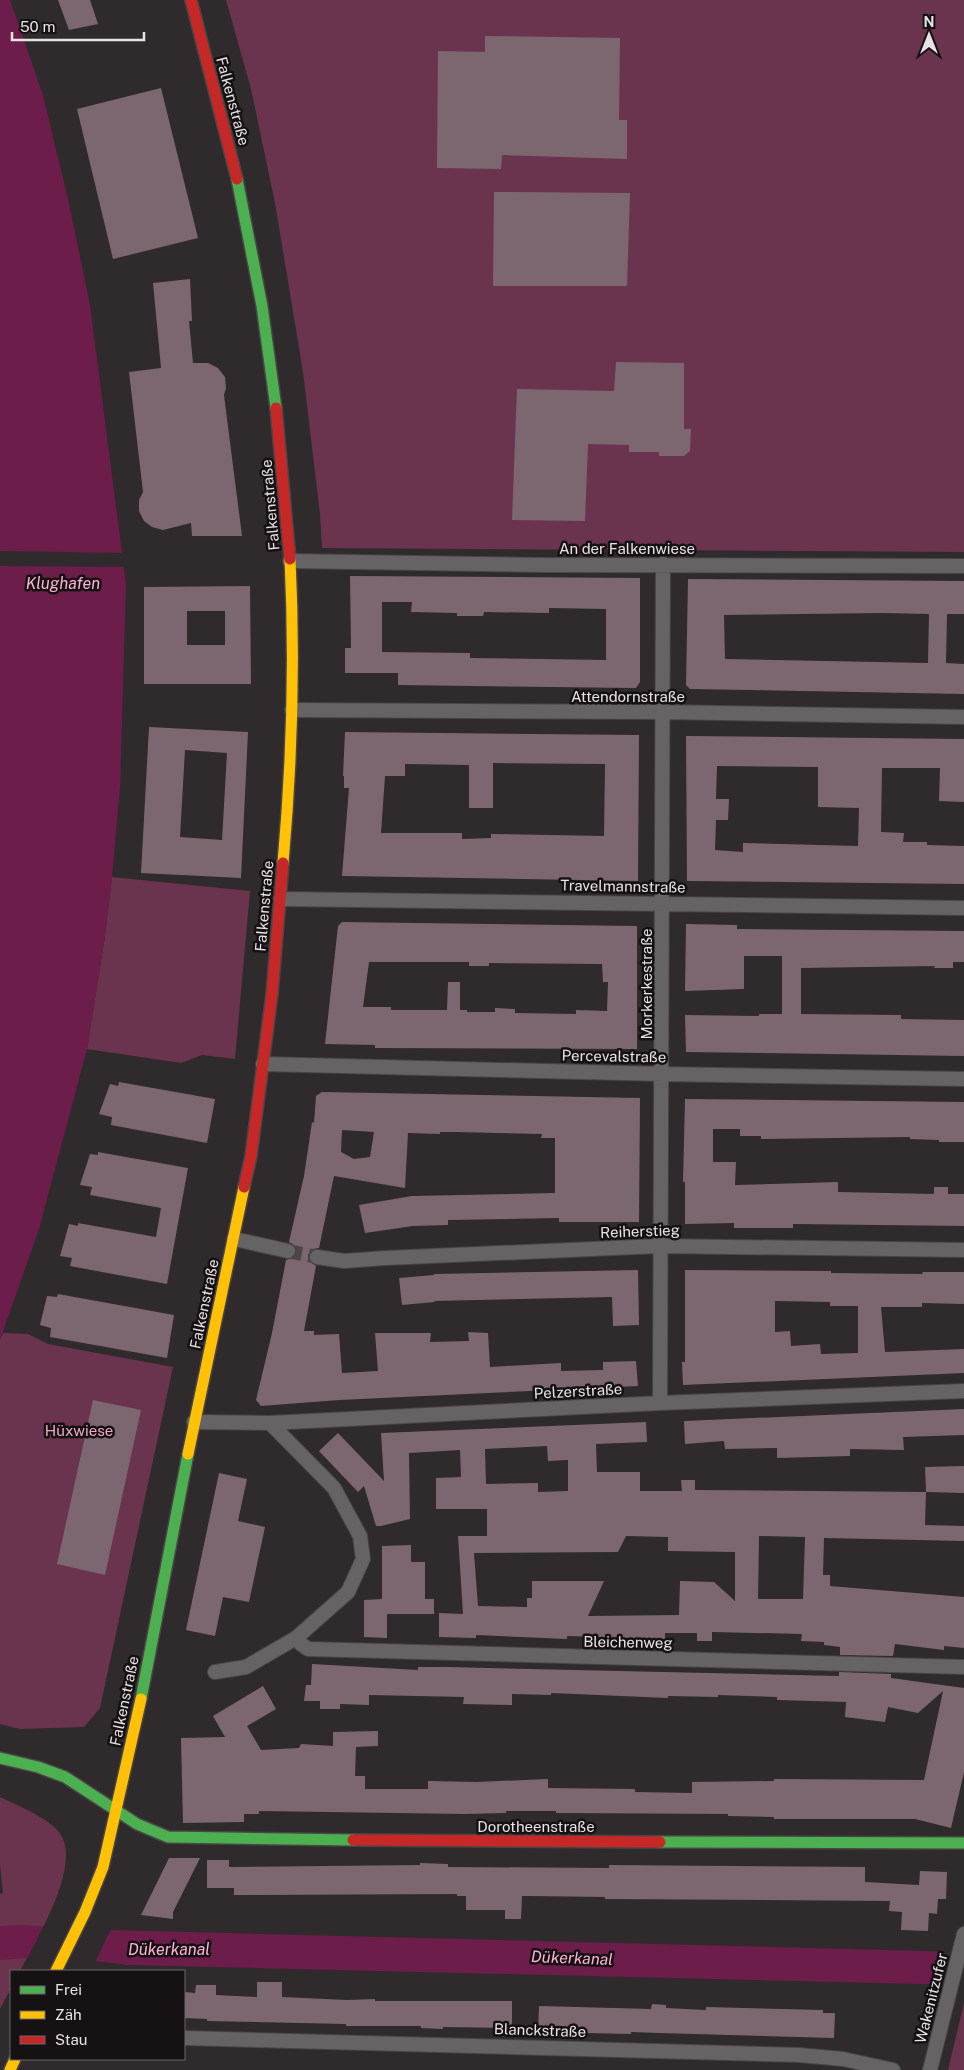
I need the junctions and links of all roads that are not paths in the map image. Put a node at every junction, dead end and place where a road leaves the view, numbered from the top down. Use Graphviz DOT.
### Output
graph roads {
  1 [pos="191,0"];
  2 [pos="290,561"];
  3 [pos="663,564"];
  4 [pos="964,566"];
  5 [pos="292,710"];
  6 [pos="662,712"];
  7 [pos="964,717"];
  8 [pos="281,899"];
  9 [pos="661,903"];
  10 [pos="964,908"];
  11 [pos="264,1064"];
  12 [pos="663,1074"];
  13 [pos="964,1079"];
  14 [pos="234,1239"];
  15 [pos="660,1246"];
  16 [pos="964,1250"];
  17 [pos="288,1252"];
  18 [pos="317,1257"];
  19 [pos="964,1391"];
  20 [pos="660,1403"];
  21 [pos="194,1422"];
  22 [pos="270,1423"];
  23 [pos="296,1638"];
  24 [pos="964,1667"];
  25 [pos="215,1672"];
  26 [pos="0,1758"];
  27 [pos="115,1810"];
  28 [pos="964,1844"];
  29 [pos="964,1935"];
  30 [pos="59,1966"];
  31 [pos="185,2038"];
  32 [pos="893,2070"];
  33 [pos="930,2070"];
  1 -- 2 [label="main road, Falkenstraße"];
  2 -- 3 [label="street, An der Falkenwiese"];
  2 -- 5 [label="main road, Falkenstraße"];
  3 -- 4 [label="street, An der Falkenwiese"];
  3 -- 6 [label="street, Morkerkestraße"];
  5 -- 6 [label="street, Attendornstraße"];
  5 -- 8 [label="main road, Falkenstraße"];
  6 -- 7 [label="street, Attendornstraße"];
  6 -- 9 [label="street, Morkerkestraße"];
  8 -- 9 [label="street, Travelmannstraße"];
  8 -- 11 [label="main road, Falkenstraße"];
  9 -- 10 [label="street, Travelmannstraße"];
  9 -- 12 [label="street, Morkerkestraße"];
  11 -- 12 [label="street, Percevalstraße"];
  11 -- 14 [label="main road, Falkenstraße"];
  12 -- 13 [label="street, Percevalstraße"];
  12 -- 15 [label="street, Morkerkestraße"];
  14 -- 17 [label="street"];
  14 -- 21 [label="main road, Falkenstraße"];
  15 -- 16 [label="street, Reiherstieg"];
  15 -- 18 [label="street, Reiherstieg"];
  15 -- 20 [label="street, Morkerkestraße"];
  19 -- 20 [label="street, Pelzerstraße"];
  20 -- 22 [label="street, Pelzerstraße"];
  21 -- 22 [label="street, Pelzerstraße"];
  21 -- 27 [label="main road, Falkenstraße"];
  22 -- 23 [label="street"];
  23 -- 24 [label="street, Bleichenweg"];
  23 -- 25 [label="street"];
  26 -- 27 [label="main road, Dorotheenstraße"];
  27 -- 28 [label="main road, Dorotheenstraße"];
  27 -- 30 [label="main road, Falkenstraße"];
  29 -- 33 [label="street, Wakenitzufer"];
  31 -- 32 [label="street, Blanckstraße"];
}
